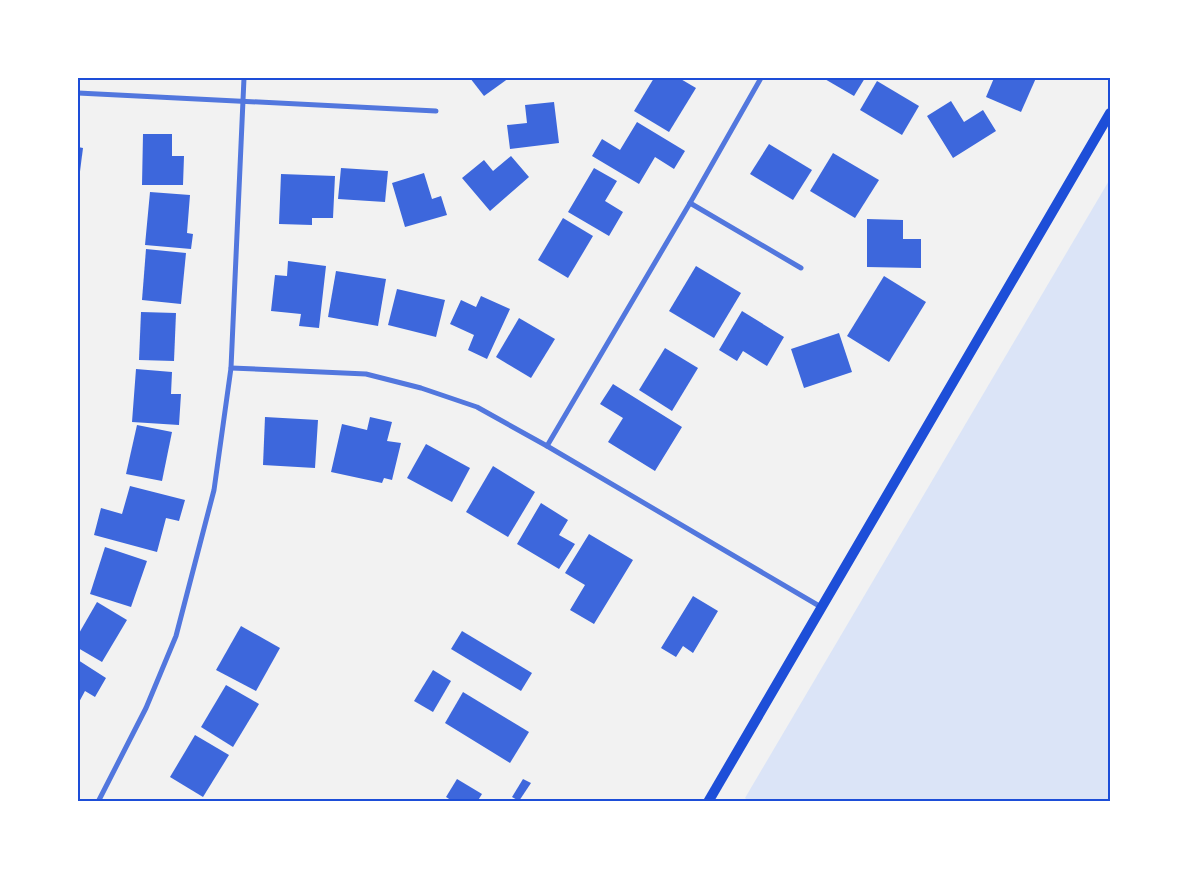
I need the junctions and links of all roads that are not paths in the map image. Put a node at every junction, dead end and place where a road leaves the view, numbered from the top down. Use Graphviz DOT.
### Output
graph roads {
  1 [pos="244,78"];
  2 [pos="761,78"];
  3 [pos="78,93"];
  4 [pos="242,102"];
  5 [pos="436,111"];
  6 [pos="1110,113"];
  7 [pos="690,203"];
  8 [pos="801,268"];
  9 [pos="231,368"];
  10 [pos="547,446"];
  11 [pos="822,608"];
  12 [pos="98,802"];
  13 [pos="708,802"];
  1 -- 4 [label="street"];
  2 -- 7 [label="street"];
  3 -- 4 [label="street"];
  4 -- 5 [label="street"];
  4 -- 9 [label="street"];
  6 -- 11 [label="main road"];
  7 -- 8 [label="street"];
  7 -- 10 [label="street"];
  9 -- 10 [label="street"];
  9 -- 12 [label="street"];
  10 -- 11 [label="street"];
  11 -- 13 [label="main road"];
}
